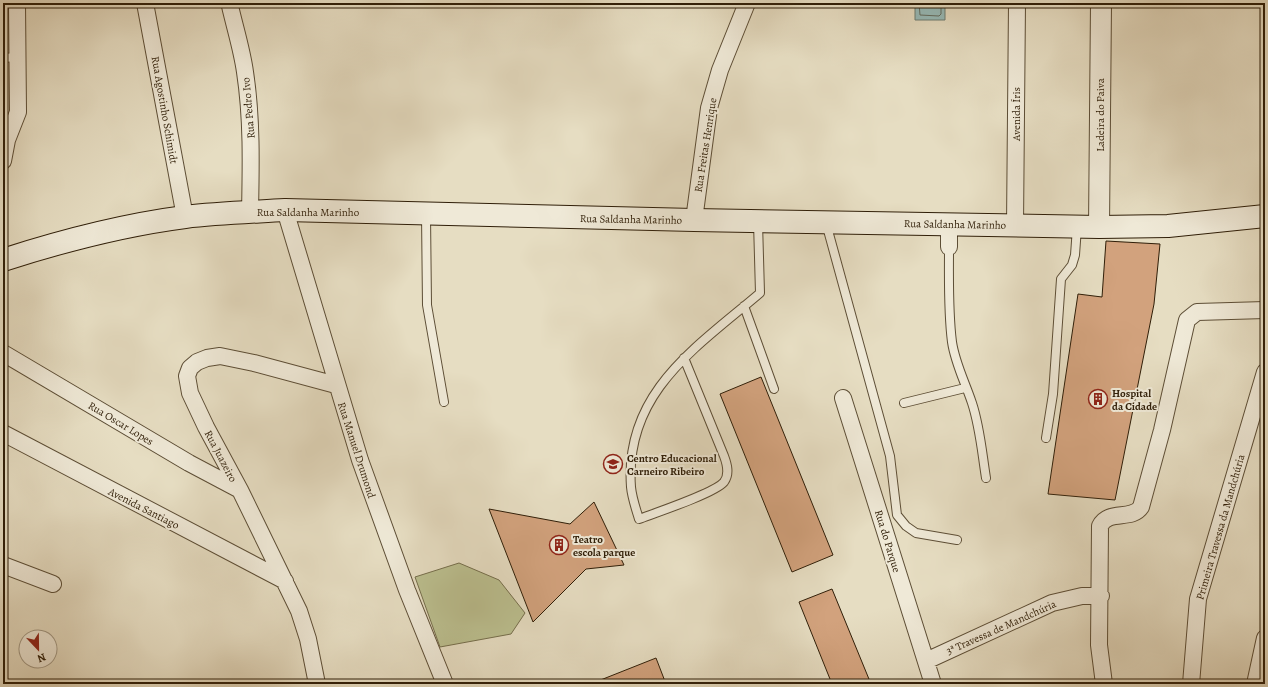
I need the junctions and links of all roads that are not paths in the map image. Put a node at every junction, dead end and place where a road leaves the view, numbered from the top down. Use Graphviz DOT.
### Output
graph roads {
  1 [pos="17,3"];
  2 [pos="145,3"];
  3 [pos="747,3"];
  4 [pos="1017,3"];
  5 [pos="1101,3"];
  6 [pos="230,6"];
  7 [pos="10,58"];
  8 [pos="3,161"];
  9 [pos="285,210"];
  10 [pos="250,212"];
  11 [pos="426,214"];
  12 [pos="1265,216"];
  13 [pos="184,217"];
  14 [pos="694,220"];
  15 [pos="758,221"];
  16 [pos="825,222"];
  17 [pos="949,224"];
  18 [pos="1015,225"];
  19 [pos="1078,226"];
  20 [pos="1099,227"];
  21 [pos="949,247"];
  22 [pos="3,260"];
  23 [pos="744,306"];
  24 [pos="1265,310"];
  25 [pos="3,353"];
  26 [pos="684,358"];
  27 [pos="1265,372"];
  28 [pos="336,385"];
  29 [pos="965,388"];
  30 [pos="774,389"];
  31 [pos="843,398"];
  32 [pos="444,402"];
  33 [pos="904,403"];
  34 [pos="3,433"];
  35 [pos="1046,438"];
  36 [pos="986,478"];
  37 [pos="240,490"];
  38 [pos="957,540"];
  39 [pos="3,565"];
  40 [pos="285,581"];
  41 [pos="54,584"];
  42 [pos="1101,596"];
  43 [pos="1265,638"];
  44 [pos="926,661"];
  45 [pos="317,684"];
  46 [pos="445,684"];
  47 [pos="933,684"];
  48 [pos="1104,684"];
  49 [pos="1191,684"];
  50 [pos="1255,684"];
  1 -- 7 [label="street"];
  2 -- 13 [label="street, Rua Agostinho Schimidt"];
  3 -- 14 [label="street, Rua Freitas Henrique"];
  4 -- 18 [label="street, Avenida Íris"];
  5 -- 20 [label="street, Ladeira do Paiva"];
  6 -- 10 [label="street, Rua Pedro Ivo"];
  7 -- 8 [label="street"];
  9 -- 10 [label="main road, Rua Saldanha Marinho"];
  9 -- 11 [label="main road, Rua Saldanha Marinho"];
  9 -- 28 [label="street, Rua Manuel Drumond"];
  10 -- 13 [label="main road, Rua Saldanha Marinho"];
  11 -- 14 [label="main road, Rua Saldanha Marinho"];
  11 -- 32 [label="lane"];
  12 -- 20 [label="main road, Rua Saldanha Marinho"];
  13 -- 22 [label="main road, Rua Saldanha Marinho"];
  14 -- 15 [label="main road, Rua Saldanha Marinho"];
  15 -- 16 [label="main road, Rua Saldanha Marinho"];
  15 -- 23 [label="lane"];
  16 -- 17 [label="main road, Rua Saldanha Marinho"];
  16 -- 38 [label="lane"];
  17 -- 18 [label="main road, Rua Saldanha Marinho"];
  17 -- 21 [label="street"];
  18 -- 19 [label="main road, Rua Saldanha Marinho"];
  19 -- 20 [label="main road, Rua Saldanha Marinho"];
  19 -- 35 [label="lane"];
  21 -- 29 [label="lane"];
  23 -- 26 [label="lane"];
  23 -- 30 [label="lane"];
  24 -- 42 [label="street"];
  25 -- 37 [label="street, Rua Oscar Lopes"];
  26 -- 26 [label="lane"];
  27 -- 49 [label="street, Primeira Travessa da Mandchúria"];
  28 -- 37 [label="street, Rua Juazeiro"];
  28 -- 46 [label="street, Rua Manuel Drumond"];
  29 -- 33 [label="lane"];
  29 -- 36 [label="lane"];
  31 -- 44 [label="street, Rua do Parque"];
  34 -- 40 [label="street, Avenida Santiago"];
  37 -- 40 [label="street, Rua Juazeiro"];
  39 -- 41 [label="street"];
  40 -- 45 [label="street, Rua Juazeiro"];
  42 -- 44 [label="street, 3ª Travessa de Mandchúria"];
  42 -- 48 [label="street"];
  43 -- 50 [label="street"];
  44 -- 47 [label="street, Rua do Parque"];
}
